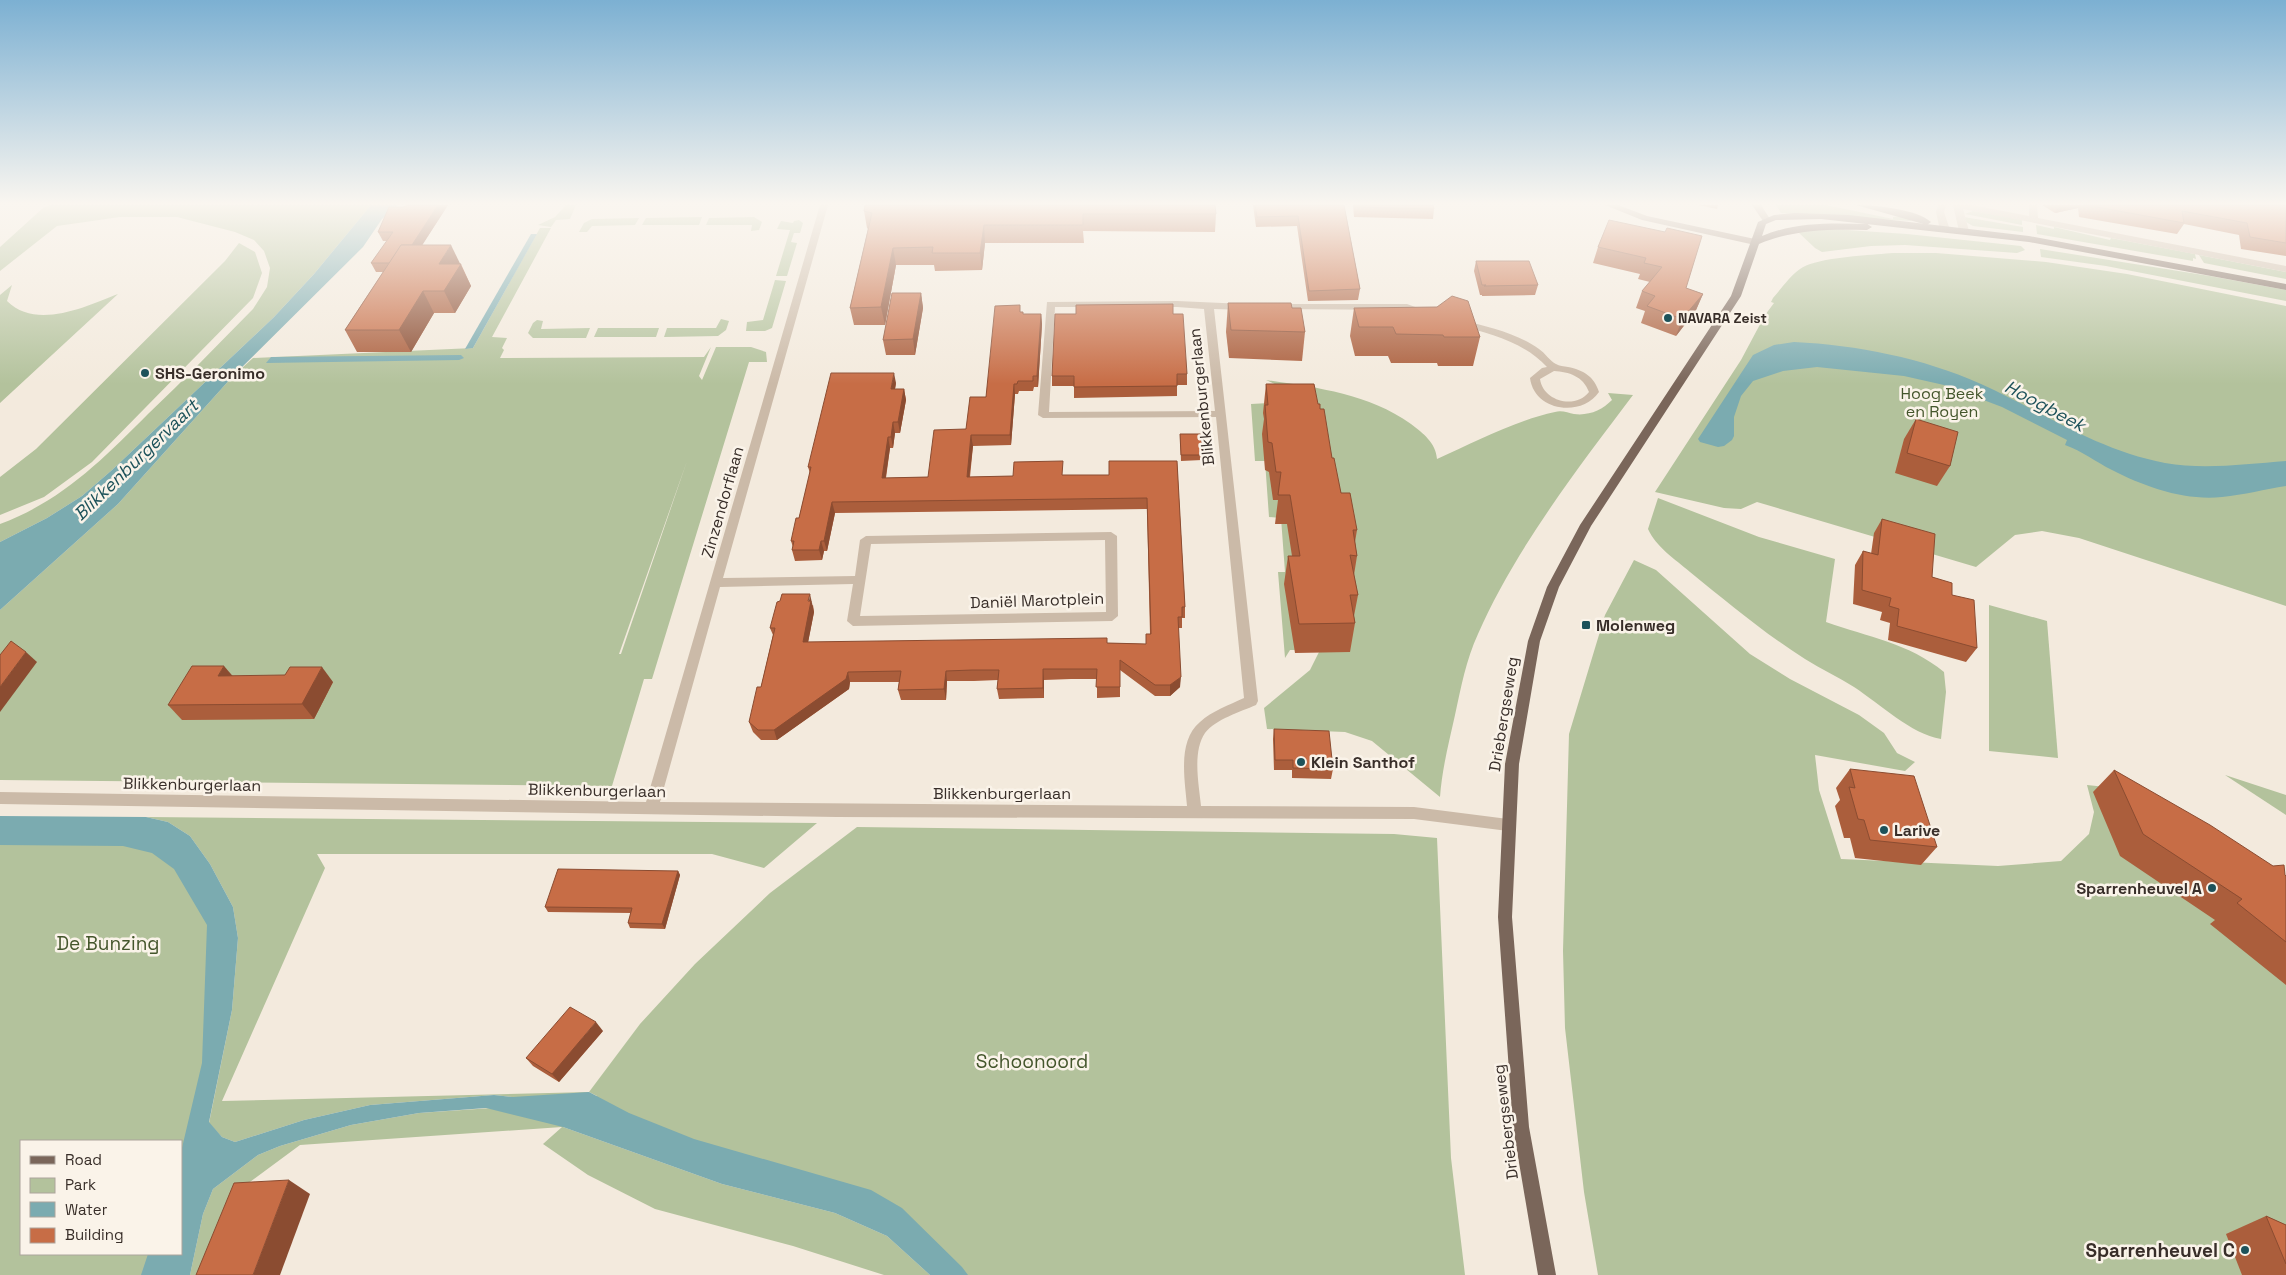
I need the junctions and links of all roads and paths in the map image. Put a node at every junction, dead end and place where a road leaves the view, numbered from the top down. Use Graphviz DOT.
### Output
graph roads {
  1 [pos="807,264"];
  2 [pos="1747,264"];
  3 [pos="2166,264"];
  4 [pos="2258,264"];
  5 [pos="2286,270"];
  6 [pos="2286,287"];
  7 [pos="1209,306"];
  8 [pos="1438,317"];
  9 [pos="1455,321"];
  10 [pos="1554,368"];
  11 [pos="1221,414"];
  12 [pos="860,580"];
  13 [pos="716,583"];
  14 [pos="0,798"];
  15 [pos="651,808"];
  16 [pos="1194,811"];
  17 [pos="1508,825"];
  18 [pos="1547,1275"];
  1 -- 13 [label="street, Zinzendorflaan"];
  2 -- 17 [label="main road, Driebergseweg"];
  3 -- 6 [label="main road"];
  4 -- 5 [label="street"];
  7 -- 8 [label="street, Blikkenburgerlaan"];
  7 -- 11 [label="street, Blikkenburgerlaan"];
  7 -- 11 [label="street"];
  9 -- 10 [label="street"];
  10 -- 10 [label="street"];
  11 -- 16 [label="street, Blikkenburgerlaan"];
  12 -- 12 [label="street, Daniël Marotplein"];
  12 -- 13 [label="street"];
  13 -- 15 [label="street, Zinzendorflaan"];
  14 -- 15 [label="street, Blikkenburgerlaan"];
  15 -- 16 [label="street, Blikkenburgerlaan"];
  16 -- 17 [label="street, Blikkenburgerlaan"];
  17 -- 18 [label="main road, Driebergseweg"];
}
